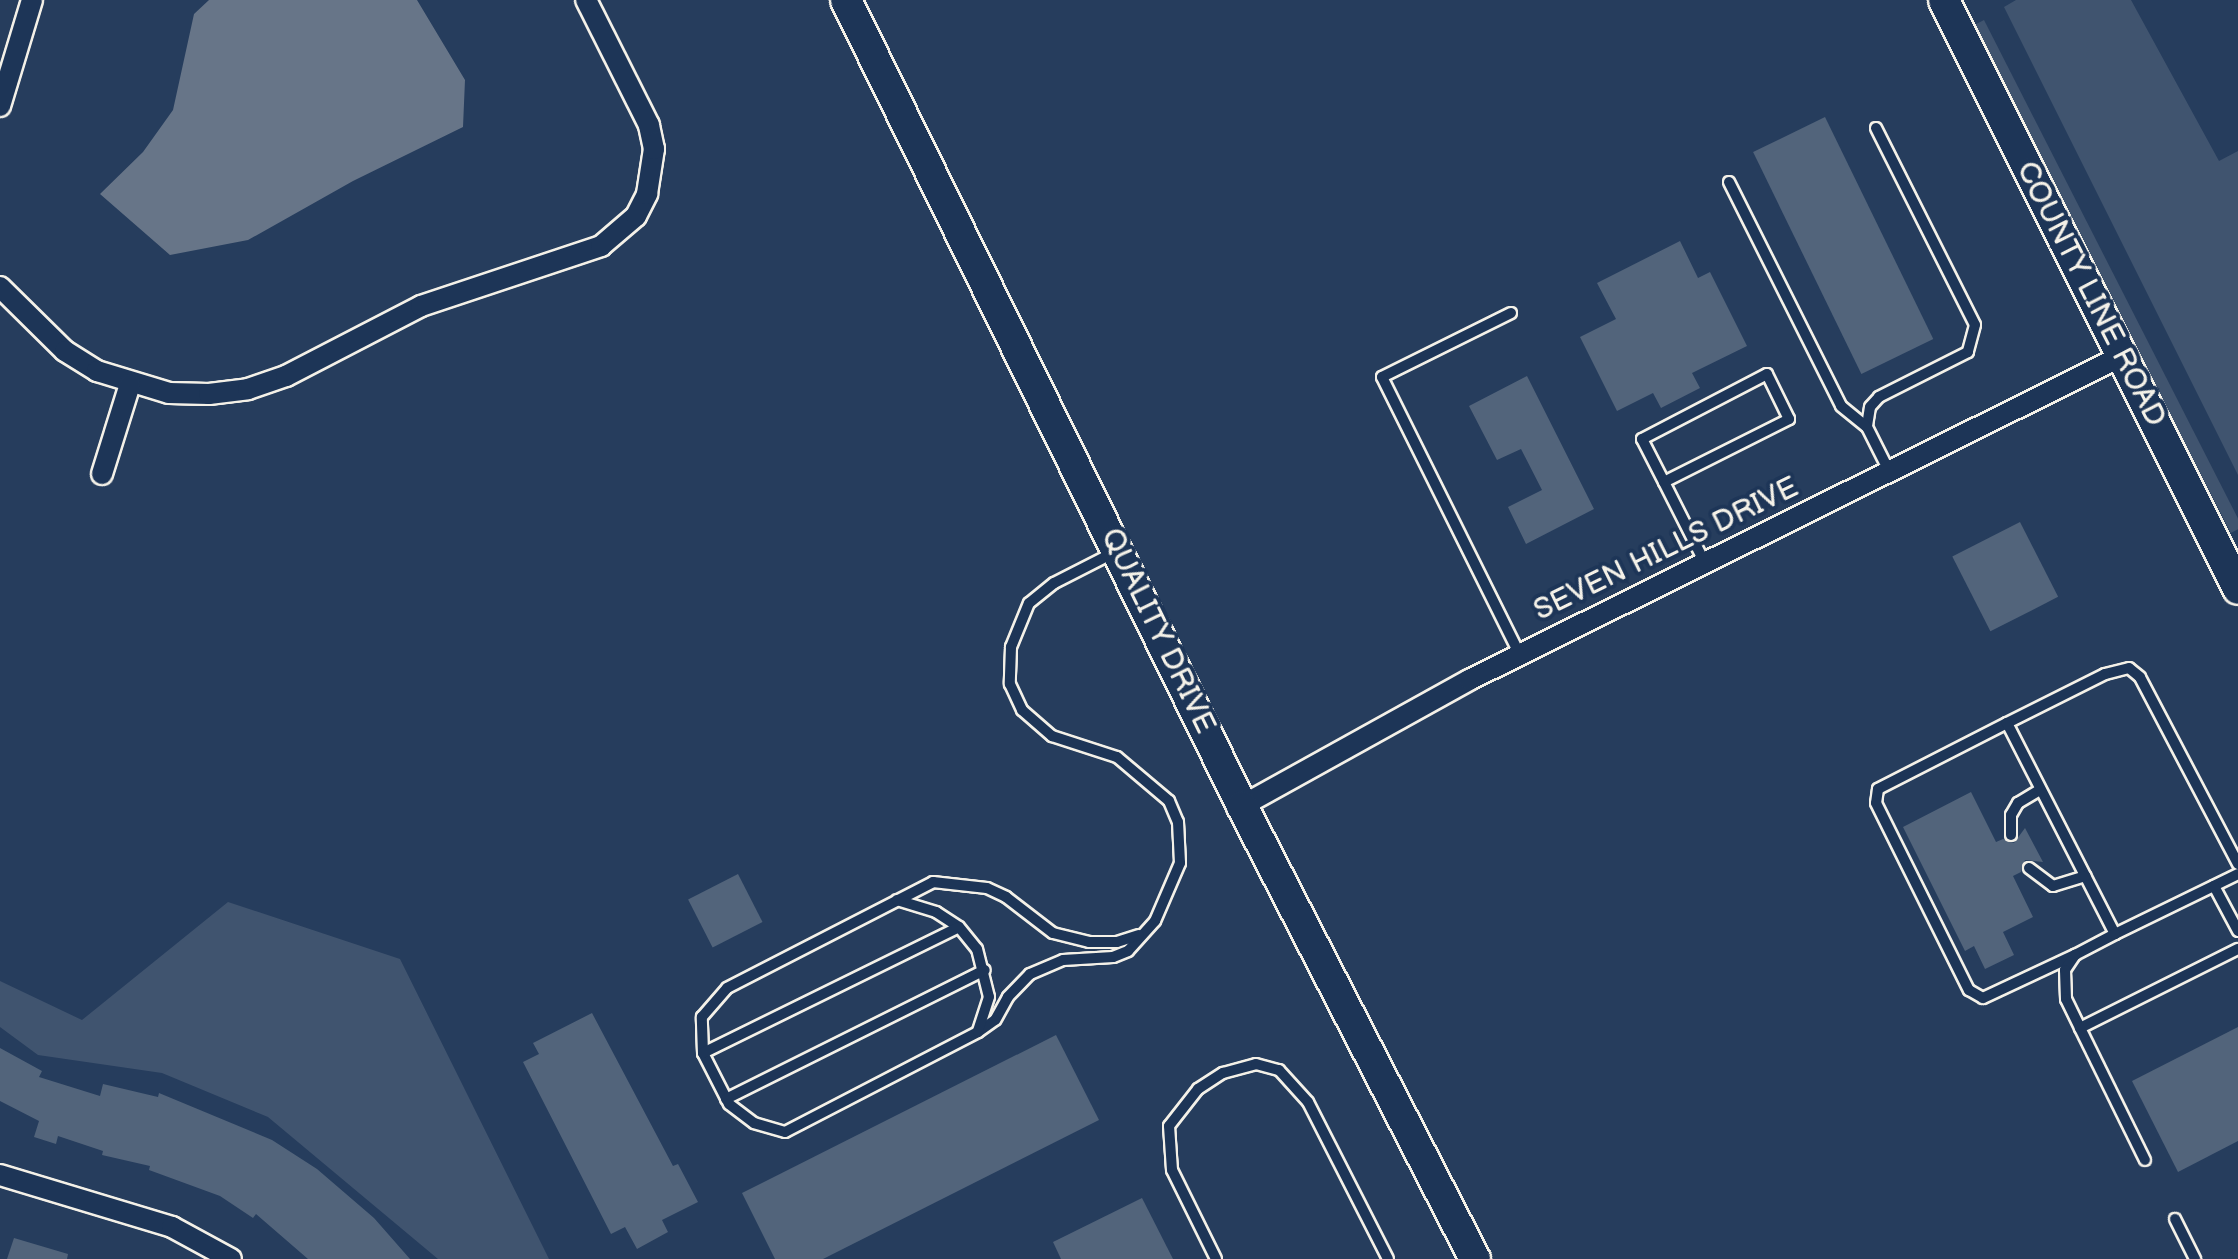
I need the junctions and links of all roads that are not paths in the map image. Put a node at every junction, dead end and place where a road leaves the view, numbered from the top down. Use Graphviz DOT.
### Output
graph roads {
  1 [pos="32,0"];
  2 [pos="586,0"];
  3 [pos="846,0"];
  4 [pos="1944,0"];
  5 [pos="0,106"];
  6 [pos="1876,128"];
  7 [pos="1729,182"];
  8 [pos="0,288"];
  9 [pos="1511,313"];
  10 [pos="2122,356"];
  11 [pos="130,384"];
  12 [pos="1867,427"];
  13 [pos="1890,472"];
  14 [pos="102,474"];
  15 [pos="1664,482"];
  16 [pos="1119,550"];
  17 [pos="1705,563"];
  18 [pos="2238,589"];
  19 [pos="1520,655"];
  20 [pos="2007,724"];
  21 [pos="2040,790"];
  22 [pos="1242,806"];
  23 [pos="2011,835"];
  24 [pos="2238,864"];
  25 [pos="2029,868"];
  26 [pos="2238,874"];
  27 [pos="2085,876"];
  28 [pos="2214,886"];
  29 [pos="896,900"];
  30 [pos="959,927"];
  31 [pos="2238,932"];
  32 [pos="2115,934"];
  33 [pos="1139,936"];
  34 [pos="2238,948"];
  35 [pos="2075,955"];
  36 [pos="985,970"];
  37 [pos="2080,1028"];
  38 [pos="978,1032"];
  39 [pos="702,1054"];
  40 [pos="726,1099"];
  41 [pos="2145,1160"];
  42 [pos="0,1175"];
  43 [pos="2175,1219"];
  44 [pos="231,1259"];
  45 [pos="1216,1259"];
  46 [pos="1388,1259"];
  47 [pos="1475,1259"];
  48 [pos="2195,1259"];
  1 -- 5 [label="street"];
  2 -- 11 [label="street"];
  3 -- 16 [label="street, QUALITY DRIVE"];
  4 -- 10 [label="street, COUNTY LINE ROAD"];
  6 -- 12 [label="lane"];
  7 -- 12 [label="lane"];
  8 -- 11 [label="street"];
  9 -- 19 [label="lane"];
  10 -- 13 [label="street, SEVEN HILLS DRIVE"];
  10 -- 18 [label="street, COUNTY LINE ROAD"];
  11 -- 14 [label="street"];
  12 -- 13 [label="lane"];
  13 -- 17 [label="street, SEVEN HILLS DRIVE"];
  15 -- 15 [label="lane"];
  15 -- 17 [label="lane"];
  16 -- 22 [label="street, QUALITY DRIVE"];
  16 -- 33 [label="lane"];
  17 -- 19 [label="street, SEVEN HILLS DRIVE"];
  19 -- 22 [label="street, SEVEN HILLS DRIVE"];
  20 -- 21 [label="lane"];
  20 -- 24 [label="lane"];
  20 -- 35 [label="lane"];
  21 -- 23 [label="lane"];
  21 -- 27 [label="lane"];
  22 -- 47 [label="street, QUALITY DRIVE"];
  25 -- 27 [label="lane"];
  26 -- 28 [label="lane"];
  27 -- 32 [label="lane"];
  28 -- 31 [label="lane"];
  28 -- 32 [label="lane"];
  29 -- 30 [label="lane"];
  29 -- 33 [label="lane"];
  29 -- 39 [label="lane"];
  30 -- 36 [label="lane"];
  30 -- 39 [label="lane"];
  32 -- 35 [label="lane"];
  33 -- 38 [label="lane"];
  34 -- 37 [label="lane"];
  35 -- 37 [label="lane"];
  36 -- 38 [label="lane"];
  36 -- 40 [label="lane"];
  37 -- 41 [label="lane"];
  38 -- 40 [label="lane"];
  39 -- 40 [label="lane"];
  42 -- 44 [label="street"];
  43 -- 48 [label="lane"];
  45 -- 46 [label="lane"];
}
